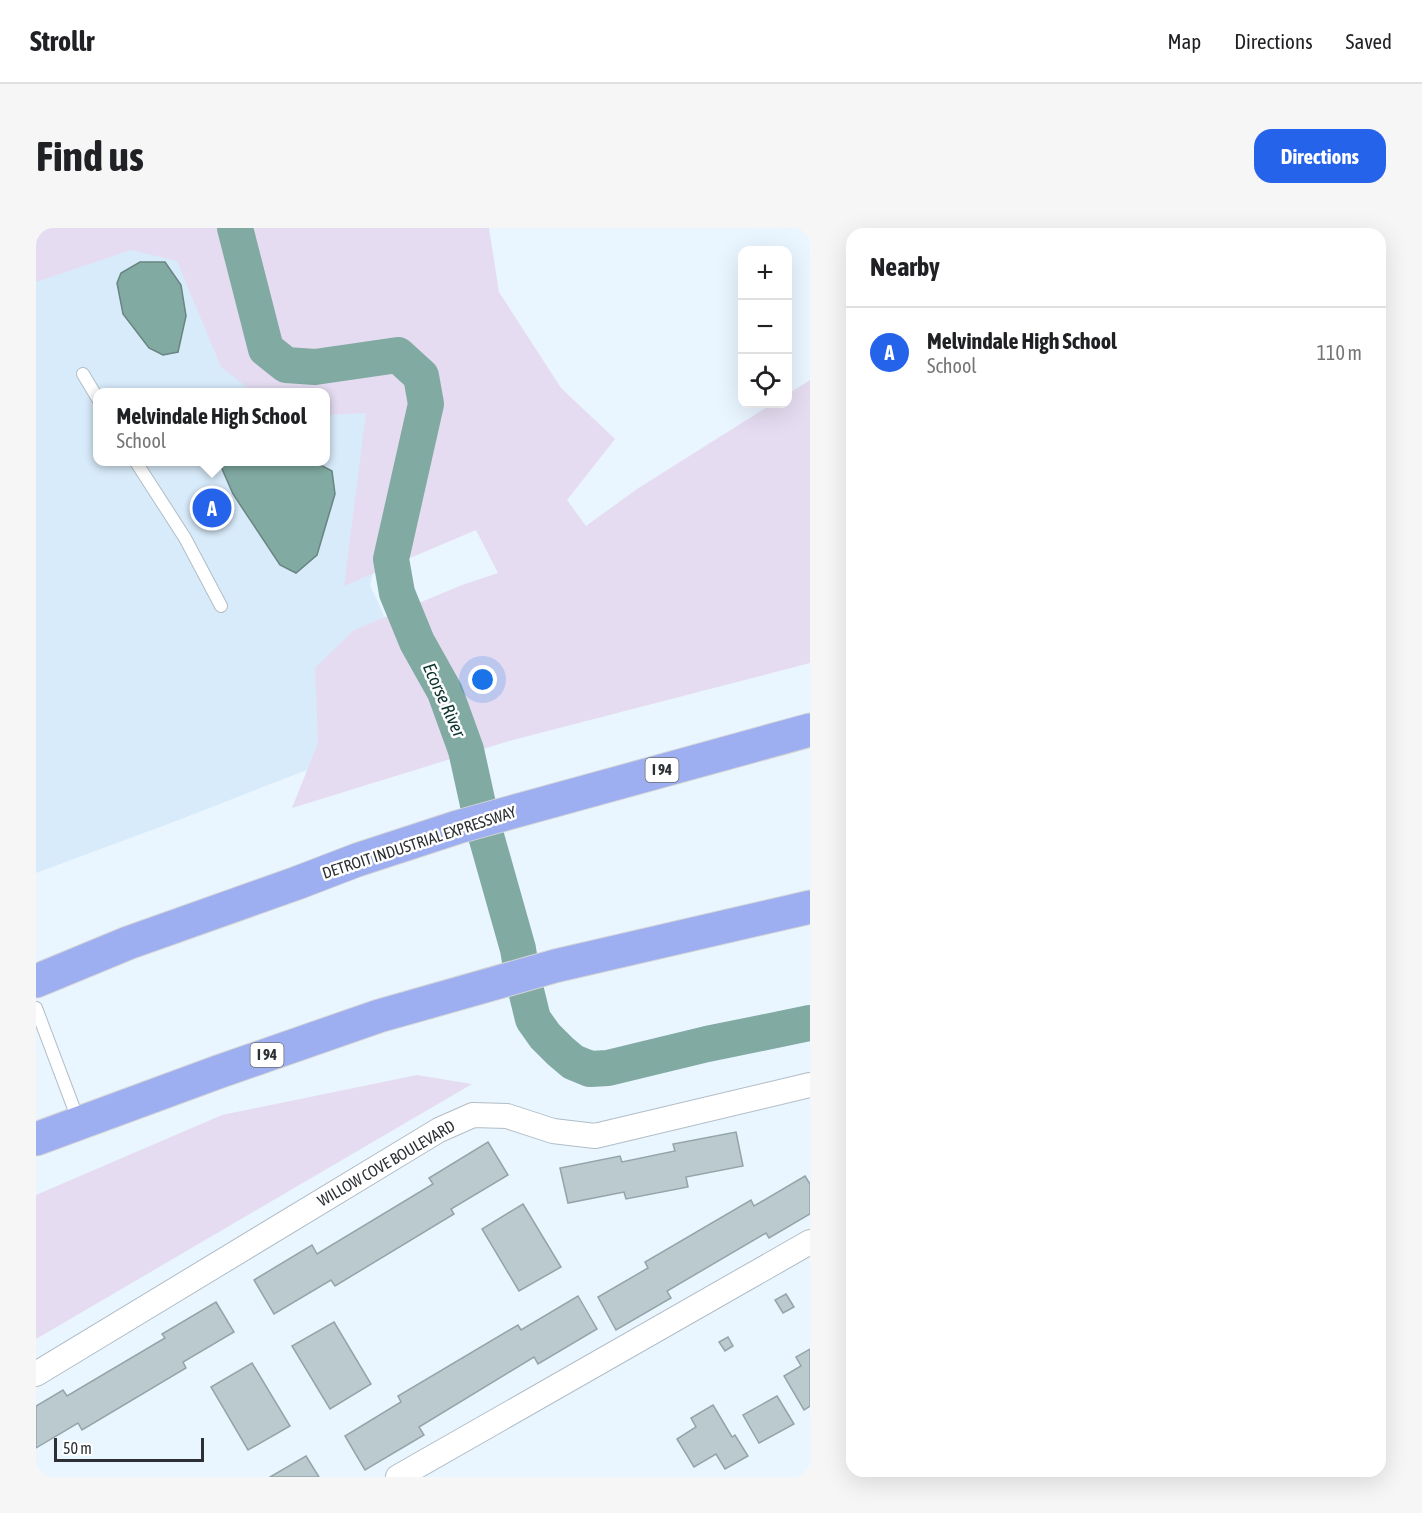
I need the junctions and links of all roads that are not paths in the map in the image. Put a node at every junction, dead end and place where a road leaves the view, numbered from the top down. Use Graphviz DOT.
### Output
graph roads {
  1 [pos="83,374"];
  2 [pos="93,391"];
  3 [pos="139,466"];
  4 [pos="220,606"];
  5 [pos="810,730"];
  6 [pos="810,907"];
  7 [pos="36,981"];
  8 [pos="36,1008"];
  9 [pos="810,1085"];
  10 [pos="79,1123"];
  11 [pos="36,1139"];
  12 [pos="810,1242"];
  13 [pos="36,1374"];
  14 [pos="398,1477"];
  1 -- 2 [label="lane"];
  3 -- 4 [label="lane"];
  5 -- 7 [label="highway, DETROIT INDUSTRIAL EXPRESSWAY / I 94"];
  6 -- 10 [label="highway, I 94"];
  8 -- 10 [label="lane"];
  9 -- 13 [label="street, WILLOW COVE BOULEVARD"];
  10 -- 11 [label="highway, I 94"];
  12 -- 14 [label="street"];
}
